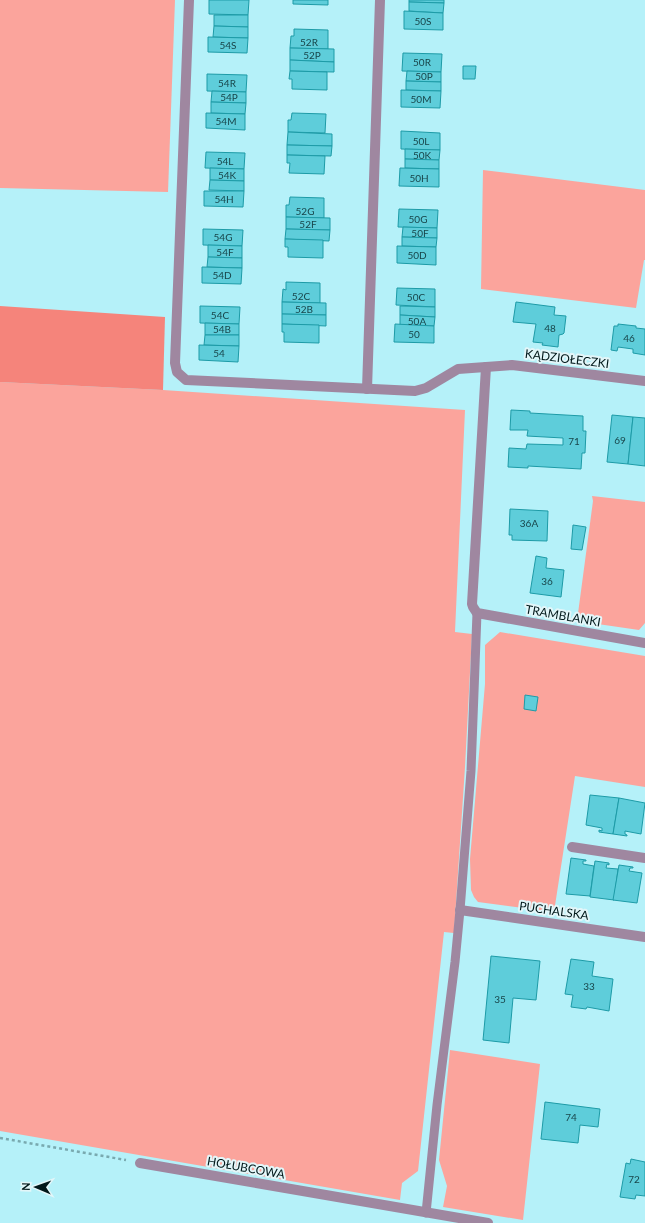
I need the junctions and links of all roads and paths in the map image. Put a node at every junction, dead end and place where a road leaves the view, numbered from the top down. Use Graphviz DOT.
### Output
graph roads {
  1 [pos="189,0"];
  2 [pos="380,0"];
  3 [pos="486,367"];
  4 [pos="645,381"];
  5 [pos="367,389"];
  6 [pos="477,613"];
  7 [pos="645,643"];
  8 [pos="572,847"];
  9 [pos="645,858"];
  10 [pos="460,910"];
  11 [pos="645,937"];
  12 [pos="0,1138"];
  13 [pos="140,1163"];
  14 [pos="426,1213"];
  15 [pos="488,1223"];
  1 -- 5 [label="street, KĄDZIOŁECZKI"];
  2 -- 5 [label="street"];
  3 -- 4 [label="street, KĄDZIOŁECZKI"];
  3 -- 5 [label="street, KĄDZIOŁECZKI"];
  3 -- 6 [label="street"];
  6 -- 7 [label="street, TRAMBLANKI"];
  6 -- 10 [label="lane"];
  8 -- 9 [label="street"];
  10 -- 11 [label="street, PUCHALSKA"];
  10 -- 14 [label="lane"];
  12 -- 13 [label="path"];
  13 -- 14 [label="street, HOŁUBCOWA"];
  14 -- 15 [label="street, HOŁUBCOWA"];
}
